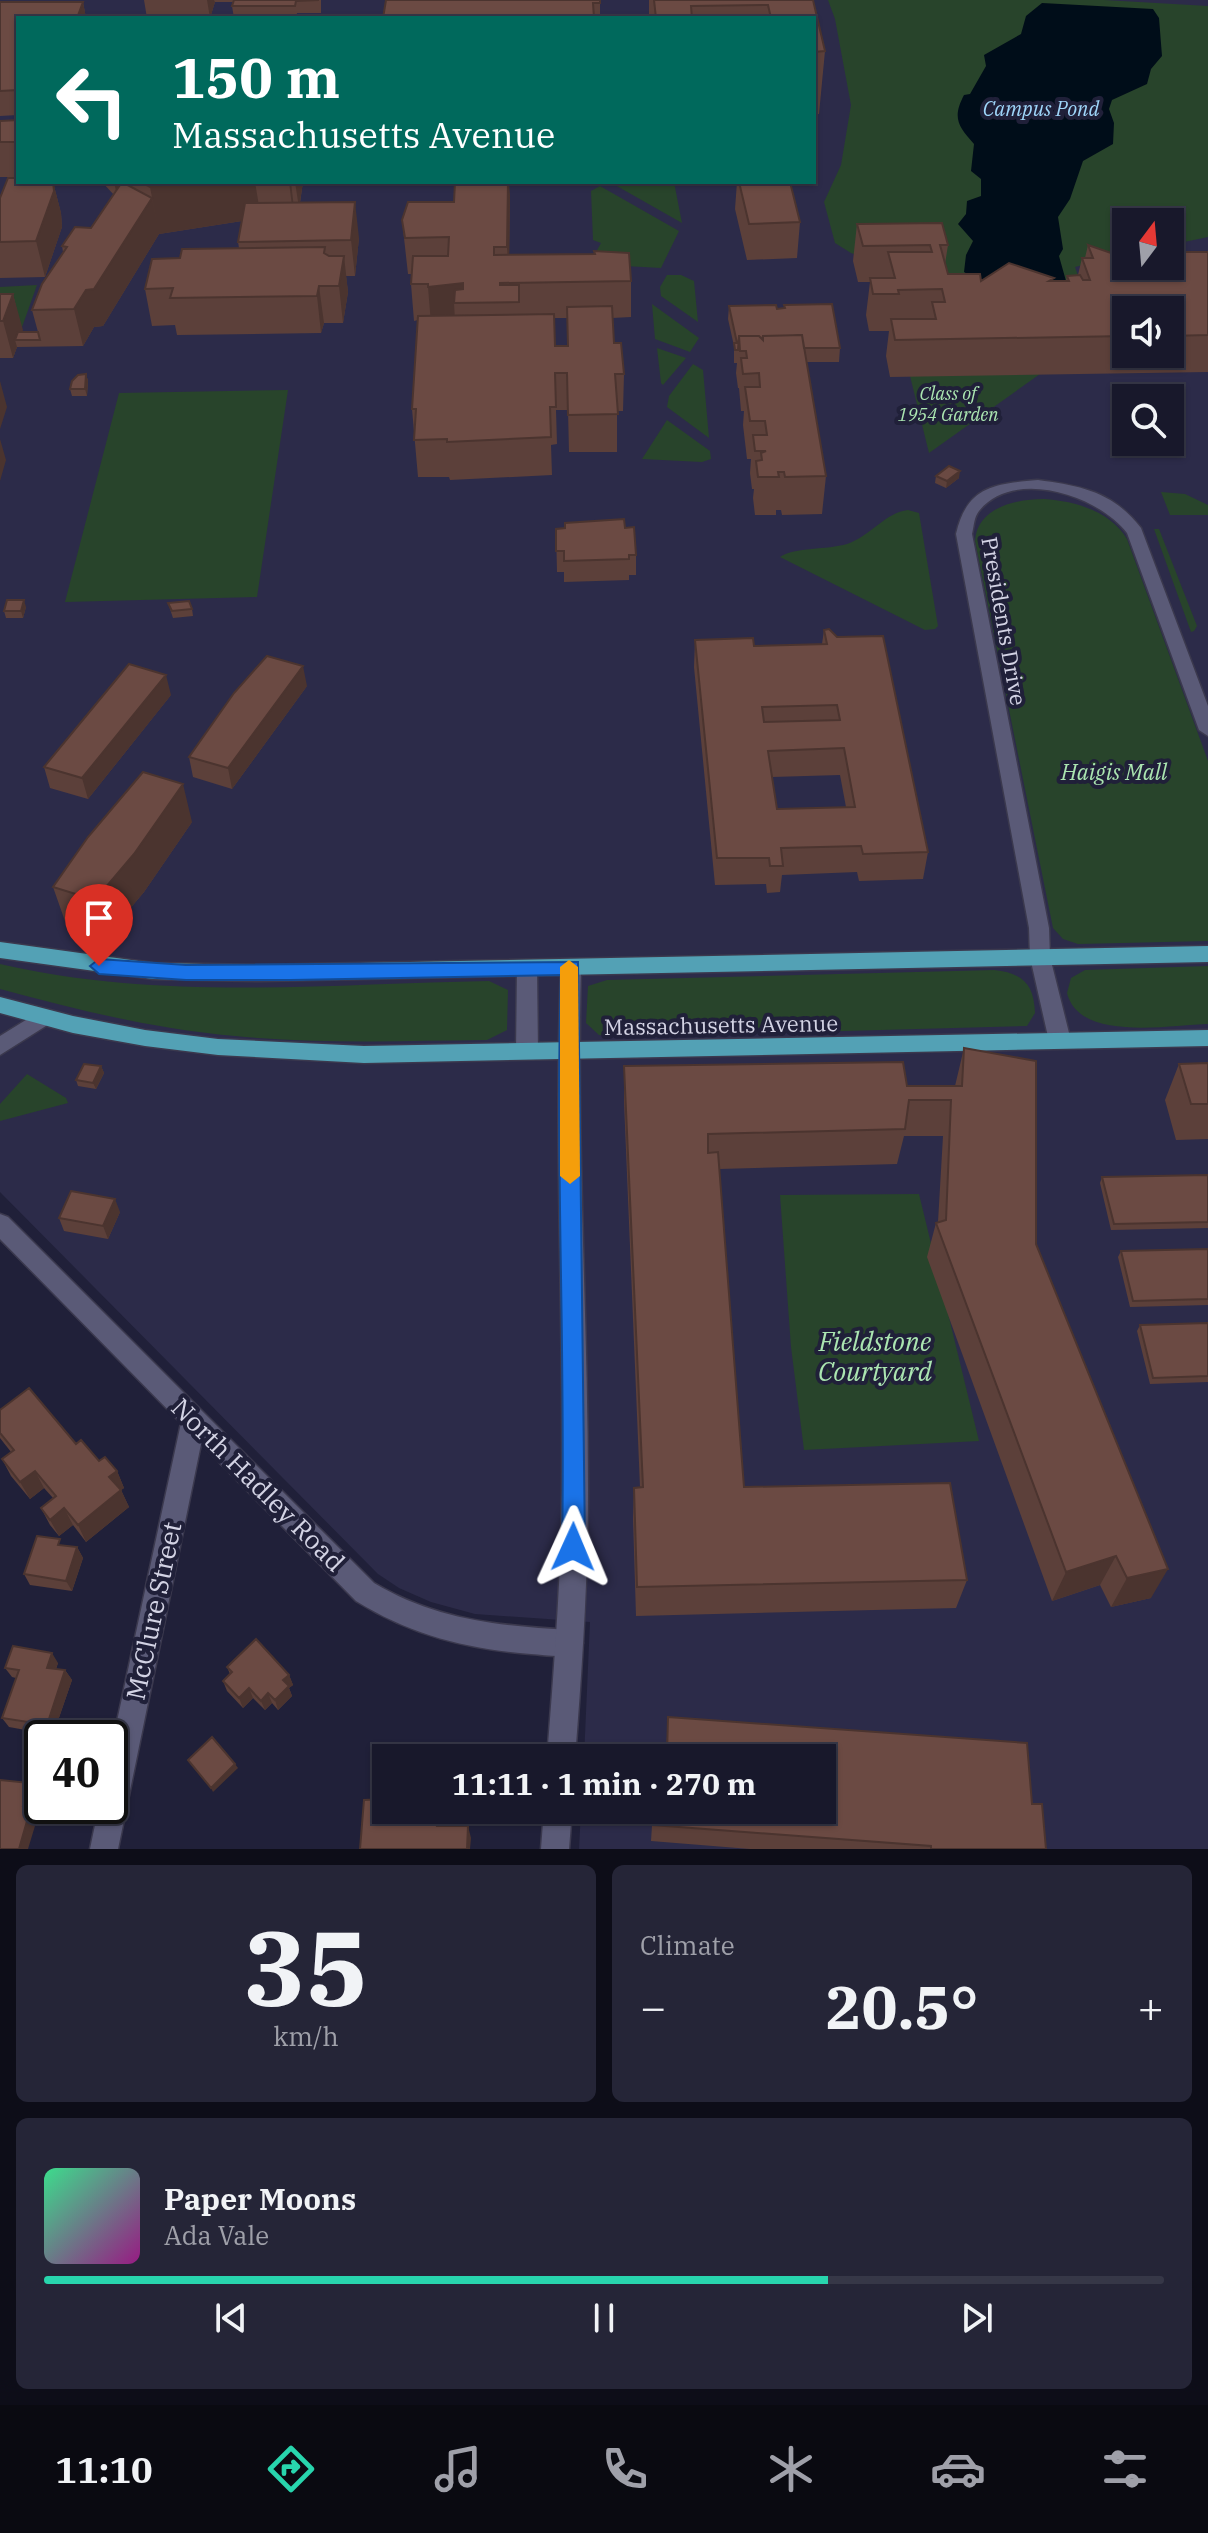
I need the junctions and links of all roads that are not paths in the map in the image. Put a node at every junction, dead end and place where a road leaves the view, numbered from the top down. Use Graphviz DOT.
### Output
graph roads {
  1 [pos="1208,730"];
  2 [pos="0,950"];
  3 [pos="1208,954"];
  4 [pos="1040,957"];
  5 [pos="571,967"];
  6 [pos="527,968"];
  7 [pos="0,1005"];
  8 [pos="42,1018"];
  9 [pos="1208,1038"];
  10 [pos="1060,1041"];
  11 [pos="0,1047"];
  12 [pos="569,1052"];
  13 [pos="527,1053"];
  14 [pos="0,1224"];
  15 [pos="194,1420"];
  16 [pos="570,1643"];
  17 [pos="562,1744"];
  18 [pos="557,1824"];
  19 [pos="104,1849"];
  20 [pos="555,1849"];
  1 -- 4 [label="street, Presidents Drive"];
  2 -- 6 [label="main road"];
  3 -- 4 [label="main road"];
  4 -- 5 [label="main road"];
  4 -- 10 [label="street, Presidents Drive"];
  5 -- 6 [label="main road"];
  5 -- 12 [label="street"];
  6 -- 13 [label="street"];
  7 -- 8 [label="main road, Massachusetts Avenue"];
  8 -- 11 [label="street"];
  8 -- 13 [label="main road, Massachusetts Avenue"];
  9 -- 10 [label="main road, Massachusetts Avenue"];
  10 -- 12 [label="main road, Massachusetts Avenue"];
  12 -- 13 [label="main road, Massachusetts Avenue"];
  12 -- 16 [label="street"];
  14 -- 15 [label="street, North Hadley Road"];
  15 -- 16 [label="street, North Hadley Road"];
  15 -- 19 [label="street, McClure Street"];
  16 -- 17 [label="street"];
  18 -- 20 [label="street"];
}
